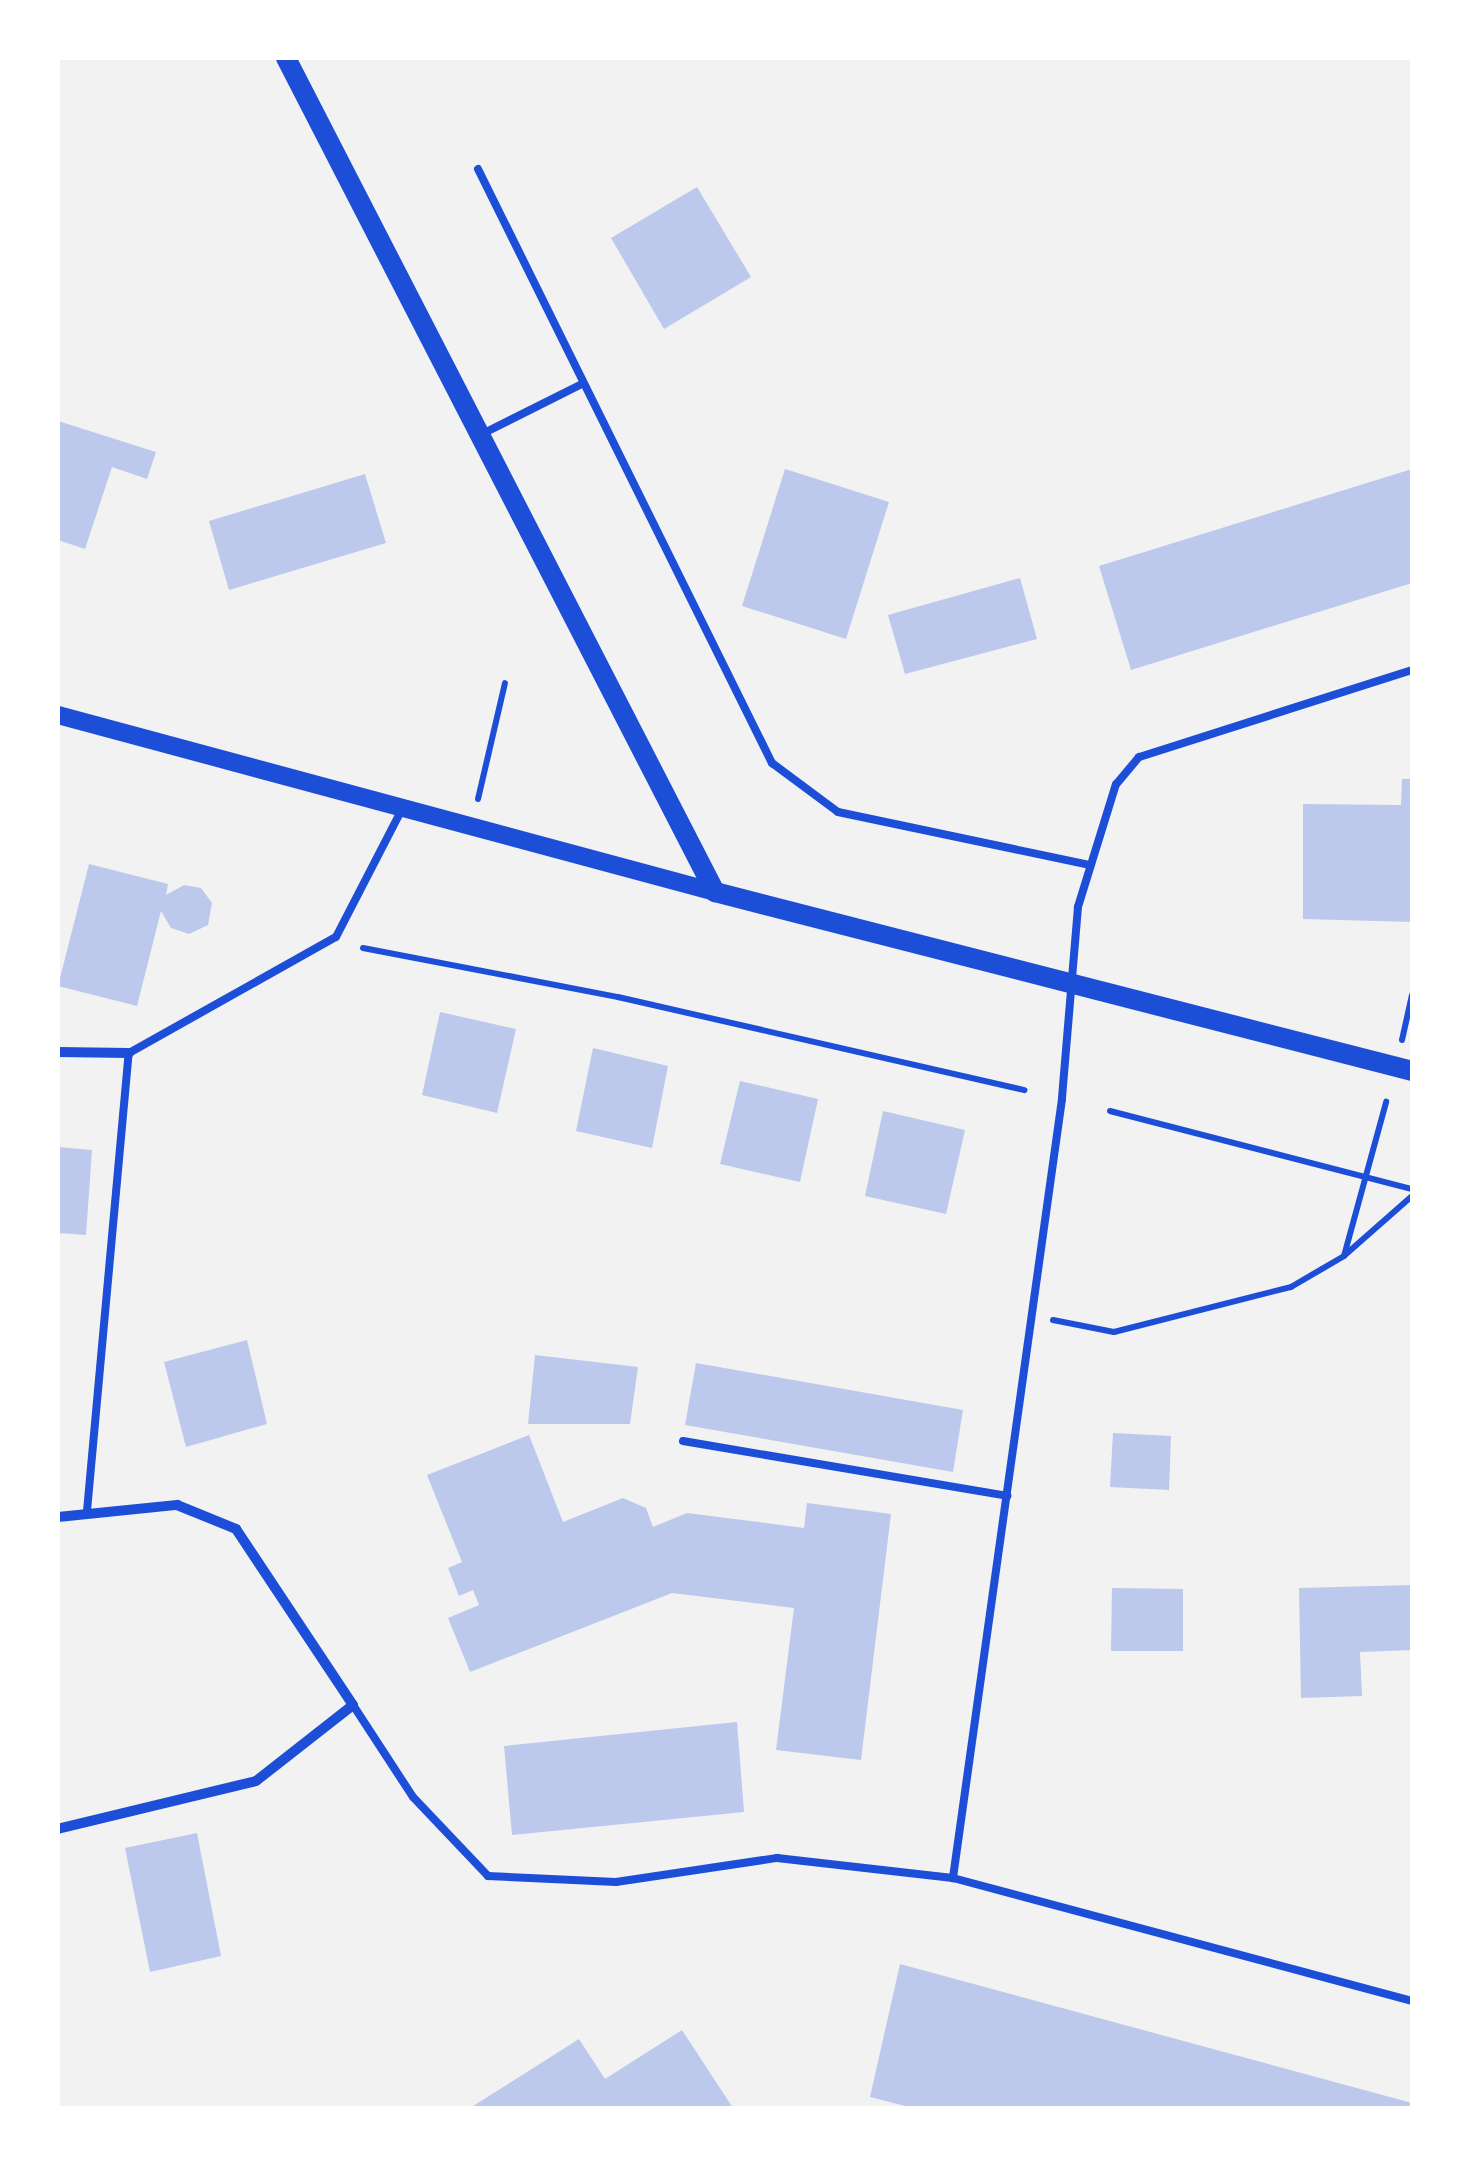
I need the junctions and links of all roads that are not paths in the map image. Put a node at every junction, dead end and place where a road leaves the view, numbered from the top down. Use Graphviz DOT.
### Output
graph roads {
  1 [pos="286,58"];
  2 [pos="478,169"];
  3 [pos="582,384"];
  4 [pos="480,435"];
  5 [pos="1412,670"];
  6 [pos="58,715"];
  7 [pos="402,807"];
  8 [pos="1090,865"];
  9 [pos="715,892"];
  10 [pos="1072,984"];
  11 [pos="58,1052"];
  12 [pos="128,1053"];
  13 [pos="1412,1071"];
  14 [pos="683,1441"];
  15 [pos="1007,1496"];
  16 [pos="87,1511"];
  17 [pos="58,1517"];
  18 [pos="353,1705"];
  19 [pos="58,1829"];
  20 [pos="953,1878"];
  21 [pos="1412,2001"];
  1 -- 4 [label="main road"];
  2 -- 3 [label="lane"];
  3 -- 4 [label="lane"];
  3 -- 8 [label="lane"];
  4 -- 9 [label="main road"];
  5 -- 8 [label="lane"];
  6 -- 7 [label="street"];
  7 -- 9 [label="street"];
  7 -- 12 [label="lane"];
  8 -- 10 [label="lane"];
  9 -- 10 [label="main road"];
  10 -- 13 [label="main road"];
  10 -- 15 [label="lane"];
  11 -- 12 [label="street"];
  12 -- 16 [label="lane"];
  14 -- 15 [label="lane"];
  15 -- 20 [label="lane"];
  16 -- 17 [label="street"];
  16 -- 18 [label="street"];
  18 -- 19 [label="street"];
  18 -- 20 [label="lane"];
  20 -- 21 [label="lane"];
}
